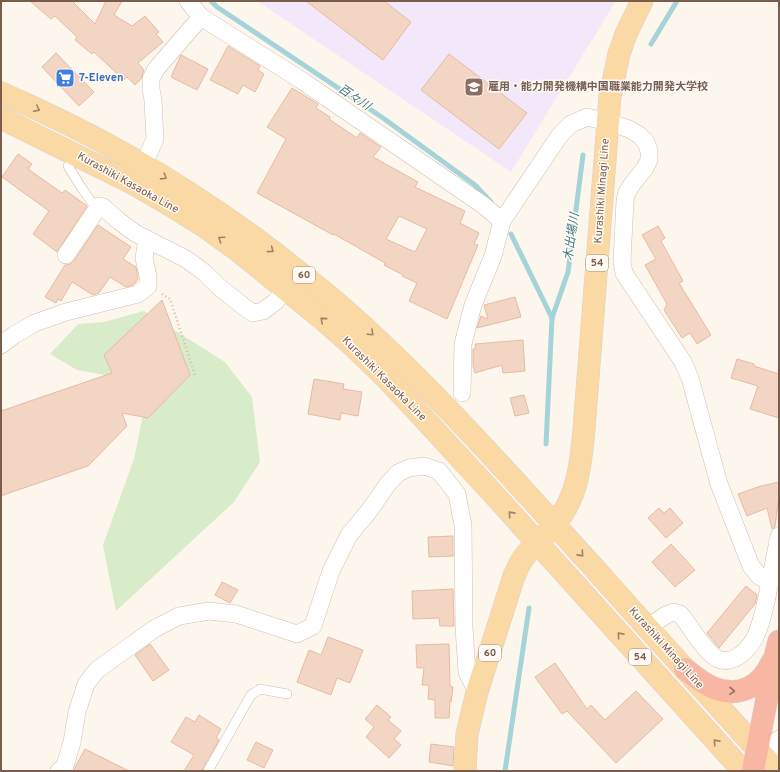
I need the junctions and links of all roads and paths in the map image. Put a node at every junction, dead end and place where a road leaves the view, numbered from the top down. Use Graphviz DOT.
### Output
graph roads {
  1 [pos="188,1"];
  2 [pos="642,1"];
  3 [pos="201,17"];
  4 [pos="1,93"];
  5 [pos="1,118"];
  6 [pos="608,122"];
  7 [pos="144,164"];
  8 [pos="68,166"];
  9 [pos="96,210"];
  10 [pos="502,221"];
  11 [pos="147,239"];
  12 [pos="66,255"];
  13 [pos="148,286"];
  14 [pos="286,289"];
  15 [pos="1,345"];
  16 [pos="195,375"];
  17 [pos="462,393"];
  18 [pos="555,525"];
  19 [pos="779,536"];
  20 [pos="537,542"];
  21 [pos="770,582"];
  22 [pos="647,628"];
  23 [pos="777,648"];
  24 [pos="685,669"];
  25 [pos="477,692"];
  26 [pos="287,694"];
  27 [pos="779,739"];
  28 [pos="762,764"];
  29 [pos="59,771"];
  30 [pos="208,771"];
  31 [pos="465,771"];
  32 [pos="742,771"];
  1 -- 3 [label="street"];
  2 -- 6 [label="main road, Kurashiki Minagi Line / 54"];
  3 -- 7 [label="street"];
  3 -- 10 [label="street"];
  4 -- 7 [label="main road, Kurashiki Kasaoka Line / 60, one-way"];
  14 -- 5 [label="main road, Kurashiki Kasaoka Line / 60, one-way"];
  6 -- 10 [label="street"];
  6 -- 18 [label="main road, Kurashiki Minagi Line / 54"];
  6 -- 21 [label="street"];
  7 -- 18 [label="main road, Kurashiki Kasaoka Line / 60, one-way"];
  8 -- 9 [label="lane"];
  9 -- 11 [label="street"];
  9 -- 12 [label="street"];
  10 -- 17 [label="street"];
  11 -- 13 [label="street"];
  11 -- 14 [label="street"];
  13 -- 15 [label="street"];
  13 -- 16 [label="path"];
  20 -- 14 [label="main road, Kurashiki Kasaoka Line / 60, one-way"];
  18 -- 20 [label="main road, Kurashiki Minagi Line / 54"];
  18 -- 22 [label="main road, Kurashiki Minagi Line / 54, one-way"];
  19 -- 21 [label="street"];
  20 -- 25 [label="main road, 60"];
  32 -- 20 [label="main road, 54, one-way"];
  21 -- 22 [label="street"];
  22 -- 24 [label="main road, Kurashiki Minagi Line / 54"];
  24 -- 23 [label="highway, one-way"];
  23 -- 28 [label="highway"];
  24 -- 28 [label="main road, Kurashiki Minagi Line / 54"];
  25 -- 29 [label="street"];
  25 -- 31 [label="main road, 60"];
  26 -- 30 [label="lane"];
  27 -- 28 [label="street"];
}
